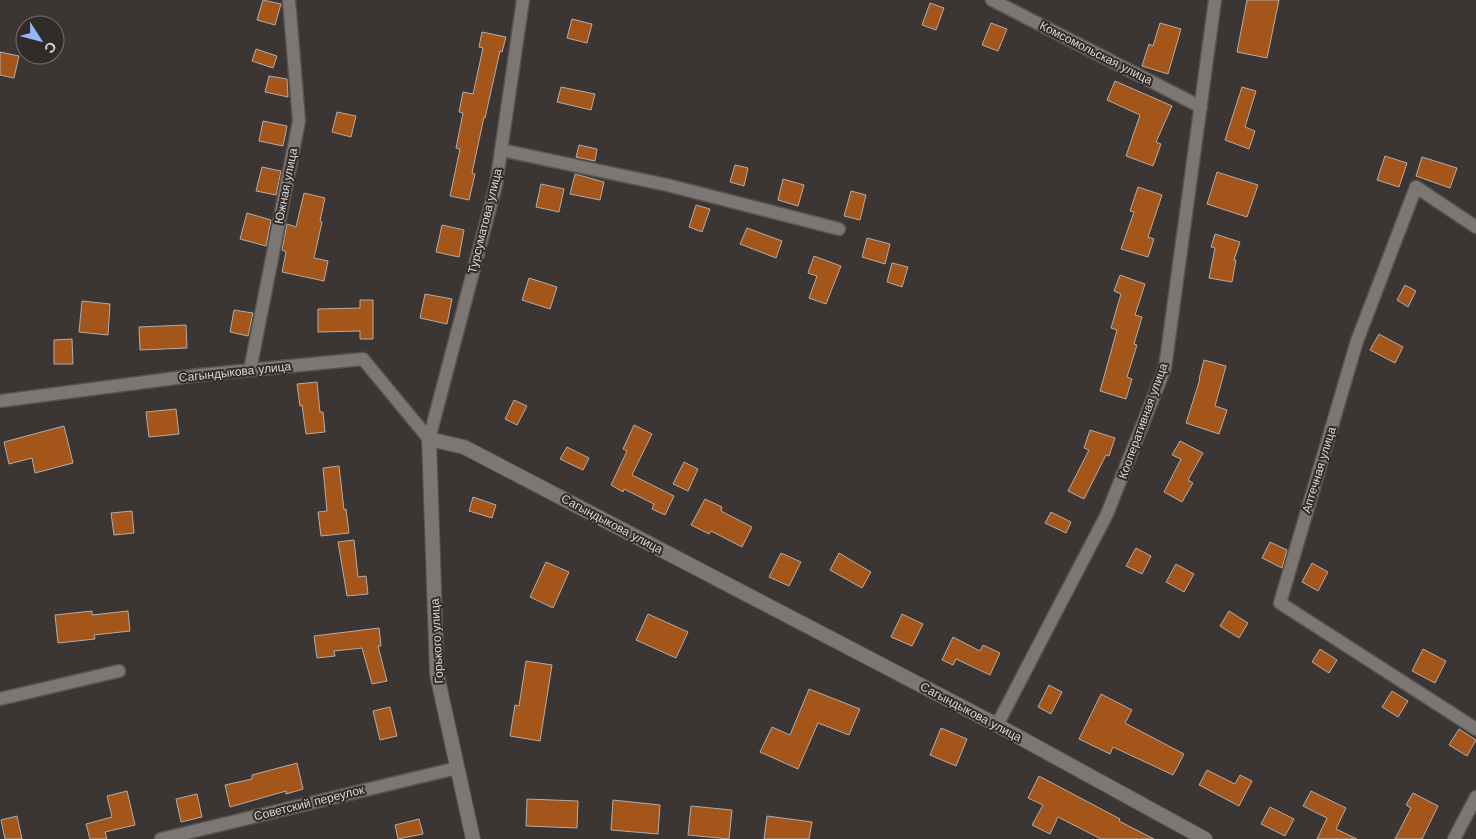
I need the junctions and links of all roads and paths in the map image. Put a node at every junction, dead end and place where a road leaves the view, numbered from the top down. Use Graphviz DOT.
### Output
graph roads {
  1 [pos="289,0"];
  2 [pos="523,0"];
  3 [pos="992,0"];
  4 [pos="1215,0"];
  5 [pos="1200,107"];
  6 [pos="501,150"];
  7 [pos="1476,227"];
  8 [pos="839,228"];
  9 [pos="250,370"];
  10 [pos="0,401"];
  11 [pos="430,439"];
  12 [pos="119,671"];
  13 [pos="0,699"];
  14 [pos="997,725"];
  15 [pos="1476,728"];
  16 [pos="458,768"];
  17 [pos="1476,797"];
  18 [pos="161,839"];
  19 [pos="473,839"];
  20 [pos="1205,839"];
  21 [pos="1454,839"];
  1 -- 9 [label="street, Южная улица"];
  2 -- 6 [label="street, Турсуматова улица"];
  3 -- 5 [label="street, Комсомольская улица"];
  4 -- 5 [label="street, Кооперативная улица"];
  5 -- 14 [label="street, Кооперативная улица"];
  6 -- 8 [label="street"];
  6 -- 11 [label="street, Турсуматова улица"];
  7 -- 15 [label="street, Аптечная улица"];
  9 -- 10 [label="street, Сагындыкова улица"];
  9 -- 11 [label="street, Сагындыкова улица"];
  11 -- 14 [label="street, Сагындыкова улица"];
  11 -- 16 [label="street, Горького улица"];
  12 -- 13 [label="street"];
  14 -- 20 [label="street, Сагындыкова улица"];
  16 -- 18 [label="street, Советский переулок"];
  16 -- 19 [label="street, Горького улица"];
  17 -- 21 [label="street"];
}
